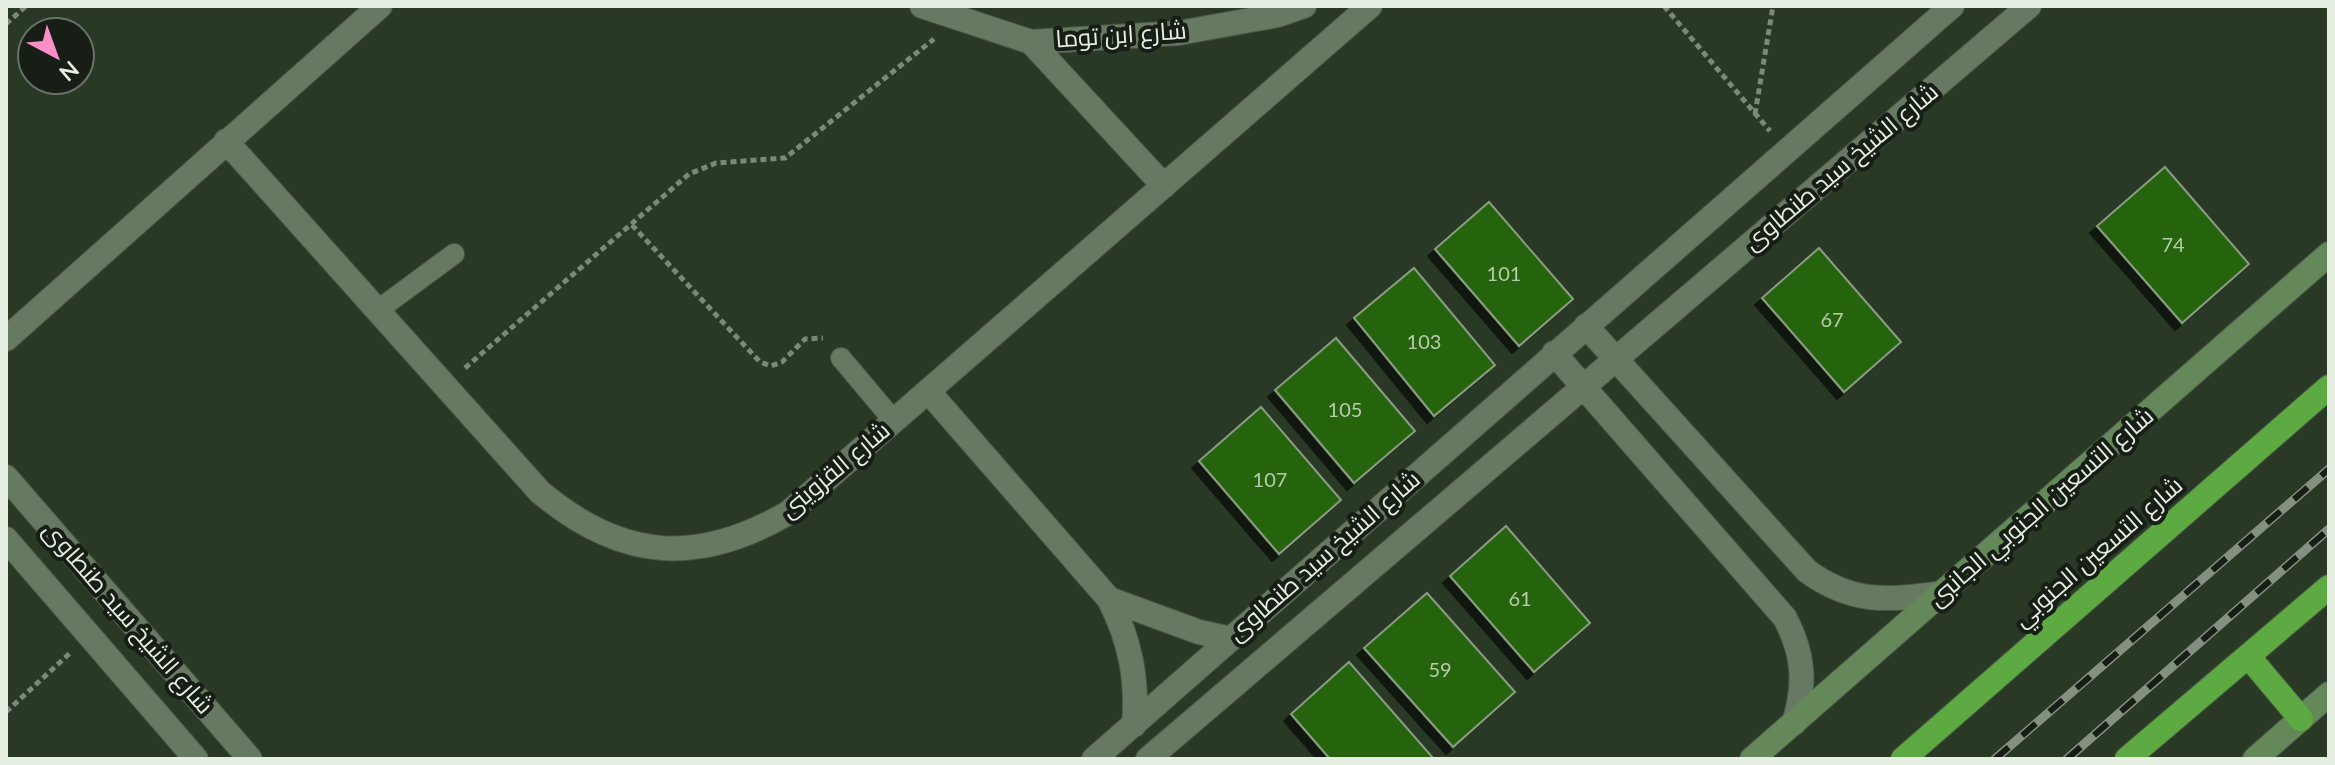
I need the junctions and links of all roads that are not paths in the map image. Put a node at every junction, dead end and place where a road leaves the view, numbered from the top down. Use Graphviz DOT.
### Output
graph roads {
  1 [pos="380,6"];
  2 [pos="922,6"];
  3 [pos="1304,6"];
  4 [pos="1370,6"];
  5 [pos="1952,6"];
  6 [pos="2029,6"];
  7 [pos="1031,42"];
  8 [pos="226,141"];
  9 [pos="1164,186"];
  10 [pos="454,254"];
  11 [pos="2329,254"];
  12 [pos="378,310"];
  13 [pos="1586,326"];
  14 [pos="6,339"];
  15 [pos="1554,353"];
  16 [pos="841,358"];
  17 [pos="1616,358"];
  18 [pos="1584,387"];
  19 [pos="2329,387"];
  20 [pos="928,391"];
  21 [pos="894,421"];
  22 [pos="6,477"];
  23 [pos="6,539"];
  24 [pos="2329,587"];
  25 [pos="1943,593"];
  26 [pos="1109,599"];
  27 [pos="1231,639"];
  28 [pos="2248,656"];
  29 [pos="2328,698"];
  30 [pos="2301,719"];
  31 [pos="1794,723"];
  32 [pos="1134,725"];
  33 [pos="196,759"];
  34 [pos="250,759"];
  35 [pos="1094,759"];
  36 [pos="1148,759"];
  37 [pos="1752,759"];
  38 [pos="1903,759"];
  39 [pos="2127,759"];
  40 [pos="2255,759"];
  1 -- 8 [label="street"];
  2 -- 7 [label="street, شارع ابن توما"];
  3 -- 7 [label="street, شارع ابن توما"];
  4 -- 9 [label="street, شارع القزوينى"];
  5 -- 13 [label="street, شارع الشيخ سيد طنطاوى"];
  6 -- 17 [label="street, شارع الشيخ سيد طنطاوى"];
  7 -- 9 [label="street, شارع ابن توما"];
  8 -- 12 [label="street, شارع القزوينى"];
  8 -- 14 [label="street"];
  9 -- 20 [label="street, شارع القزوينى"];
  10 -- 12 [label="lane"];
  11 -- 25 [label="street, شارع التسعين الجنوبي الجانبى"];
  12 -- 21 [label="street, شارع القزوينى"];
  13 -- 15 [label="street, شارع الشيخ سيد طنطاوى"];
  13 -- 17 [label="street"];
  15 -- 18 [label="street"];
  15 -- 27 [label="street, شارع الشيخ سيد طنطاوى"];
  16 -- 21 [label="lane"];
  17 -- 18 [label="street, شارع الشيخ سيد طنطاوى"];
  17 -- 25 [label="street"];
  18 -- 31 [label="street"];
  18 -- 36 [label="street, شارع الشيخ سيد طنطاوى"];
  19 -- 38 [label="highway, شارع التسعين الجنوبي"];
  20 -- 21 [label="street, شارع القزوينى"];
  20 -- 26 [label="street"];
  22 -- 34 [label="street, شارع الشيخ سيد طنطاوى"];
  23 -- 33 [label="street, شارع الشيخ سيد طنطاوى"];
  24 -- 28 [label="highway"];
  25 -- 31 [label="street, شارع التسعين الجنوبي الجانبى"];
  26 -- 27 [label="street"];
  26 -- 32 [label="street"];
  27 -- 32 [label="street, شارع الشيخ سيد طنطاوى"];
  28 -- 30 [label="highway"];
  28 -- 39 [label="highway"];
  29 -- 30 [label="street"];
  30 -- 40 [label="street"];
  31 -- 37 [label="street, شارع التسعين الجنوبي الجانبى"];
  32 -- 35 [label="street, شارع الشيخ سيد طنطاوى"];
}
